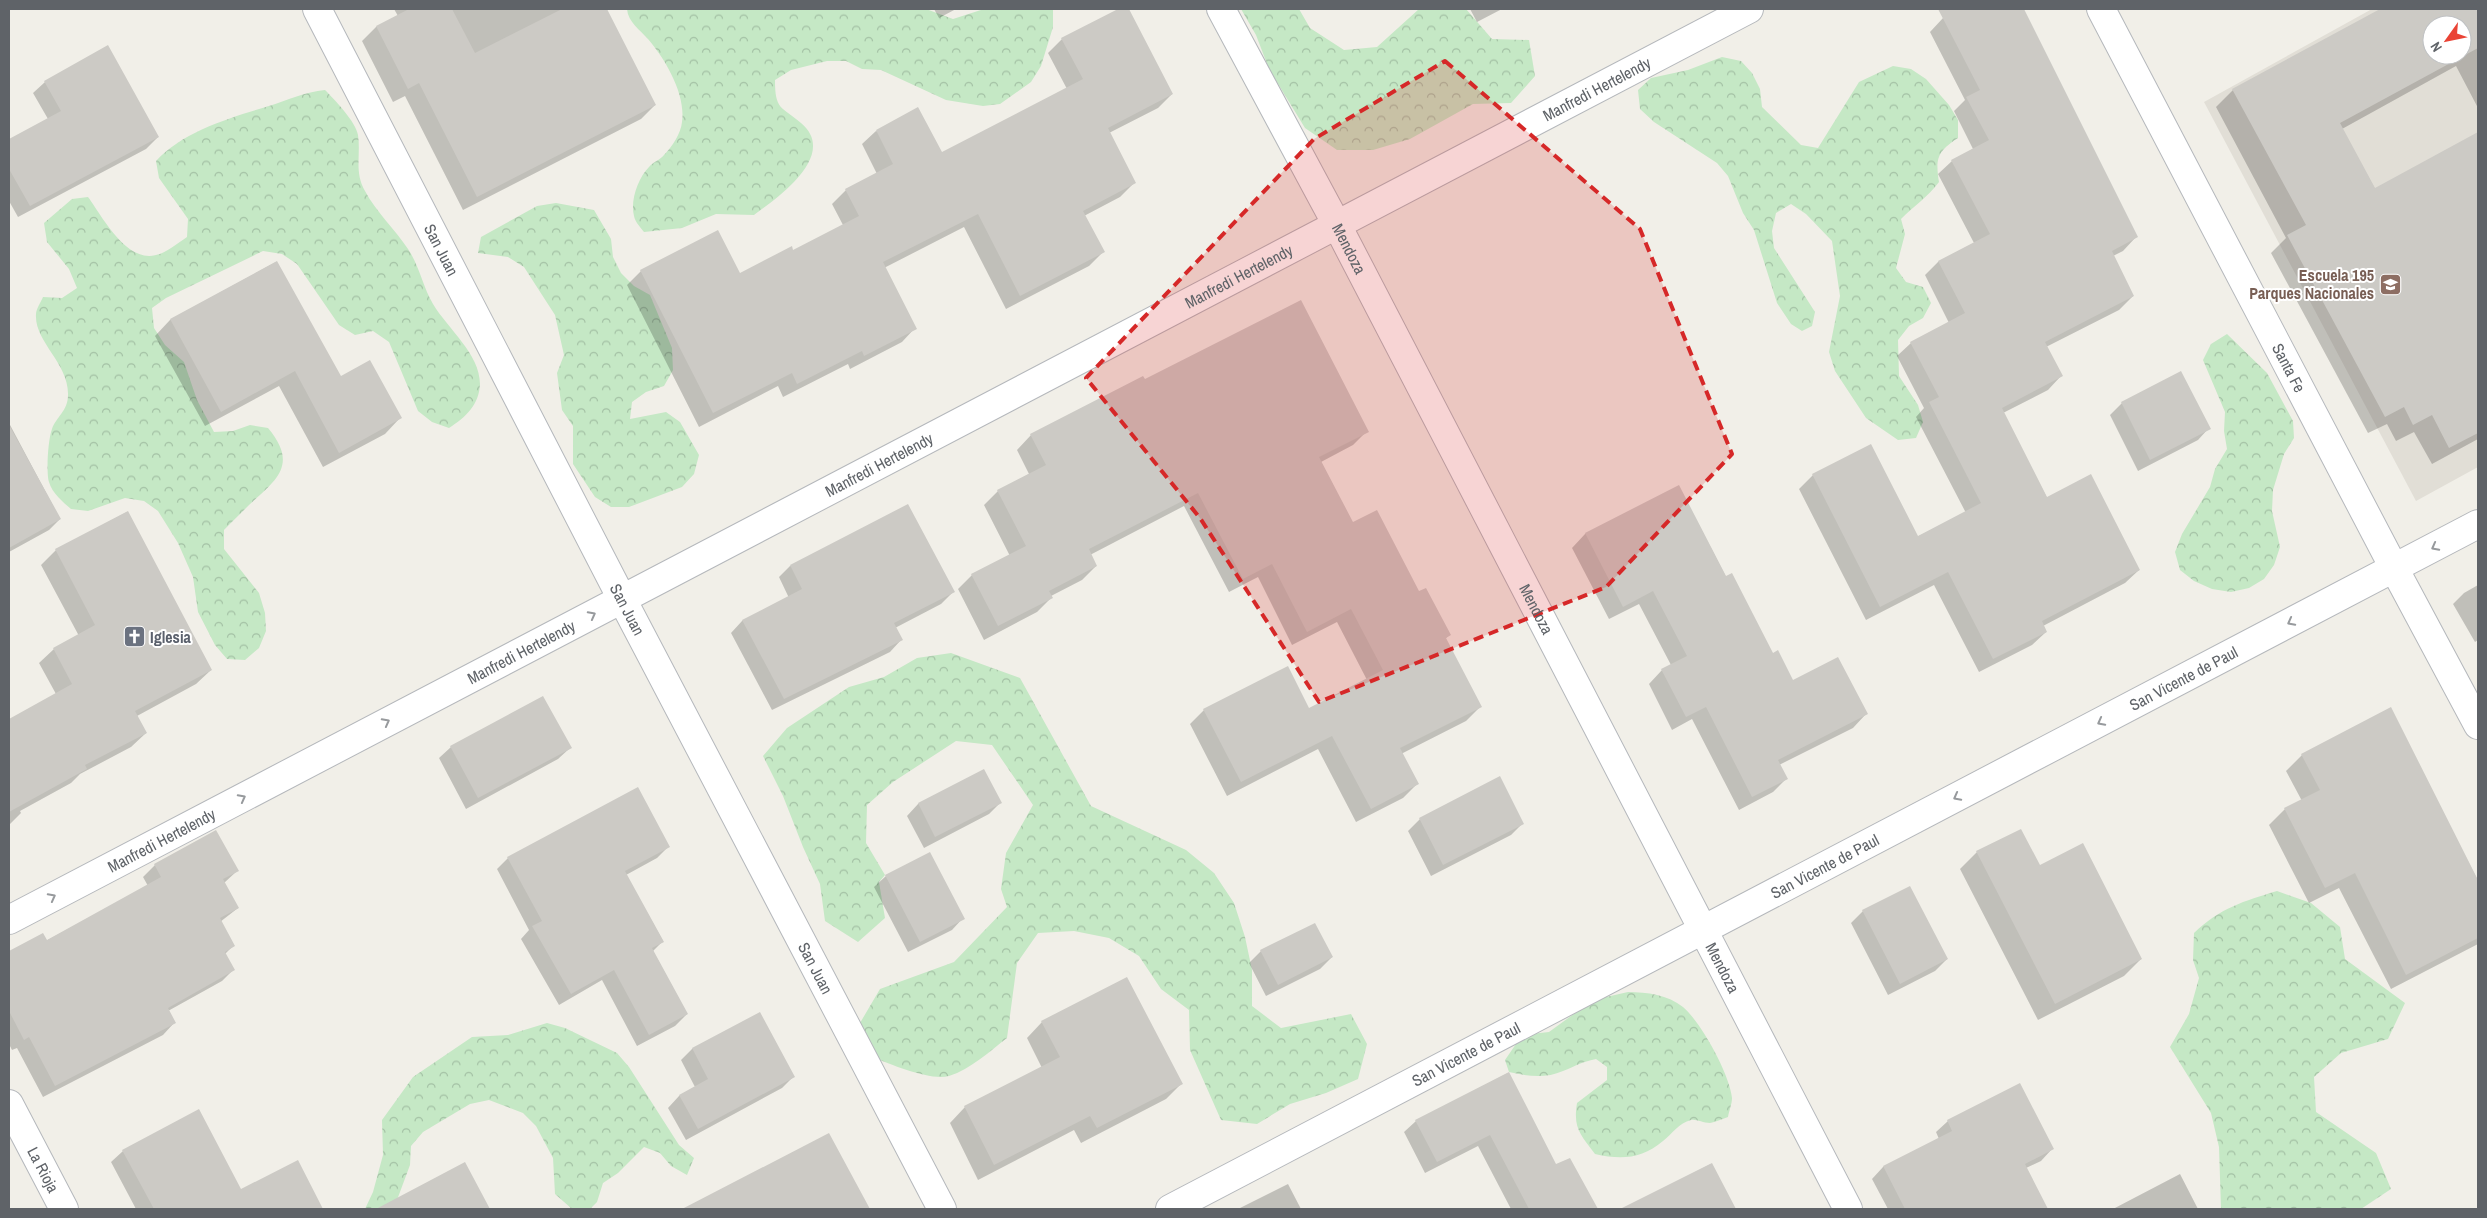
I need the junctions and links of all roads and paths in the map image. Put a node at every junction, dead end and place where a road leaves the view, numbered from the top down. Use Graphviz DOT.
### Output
graph roads {
  1 [pos="317,9"];
  2 [pos="1221,9"];
  3 [pos="1749,9"];
  4 [pos="2101,9"];
  5 [pos="1337,225"];
  6 [pos="2478,524"];
  7 [pos="2394,568"];
  8 [pos="622,599"];
  9 [pos="2478,725"];
  10 [pos="9,920"];
  11 [pos="1702,931"];
  12 [pos="9,1104"];
  13 [pos="64,1209"];
  14 [pos="942,1209"];
  15 [pos="1170,1209"];
  16 [pos="1848,1209"];
  1 -- 8 [label="street, San Juan"];
  2 -- 5 [label="street, Mendoza"];
  3 -- 5 [label="street, Manfredi Hertelendy"];
  4 -- 7 [label="street, Santa Fe"];
  5 -- 8 [label="street, Manfredi Hertelendy"];
  5 -- 11 [label="street, Mendoza"];
  6 -- 7 [label="street, San Vicente de Paul, one-way"];
  7 -- 9 [label="street, Santa Fe"];
  7 -- 11 [label="street, San Vicente de Paul, one-way"];
  10 -- 8 [label="street, Manfredi Hertelendy, one-way"];
  8 -- 14 [label="street, San Juan"];
  11 -- 15 [label="street, San Vicente de Paul"];
  11 -- 16 [label="street, Mendoza"];
  12 -- 13 [label="street, La Rioja"];
}
